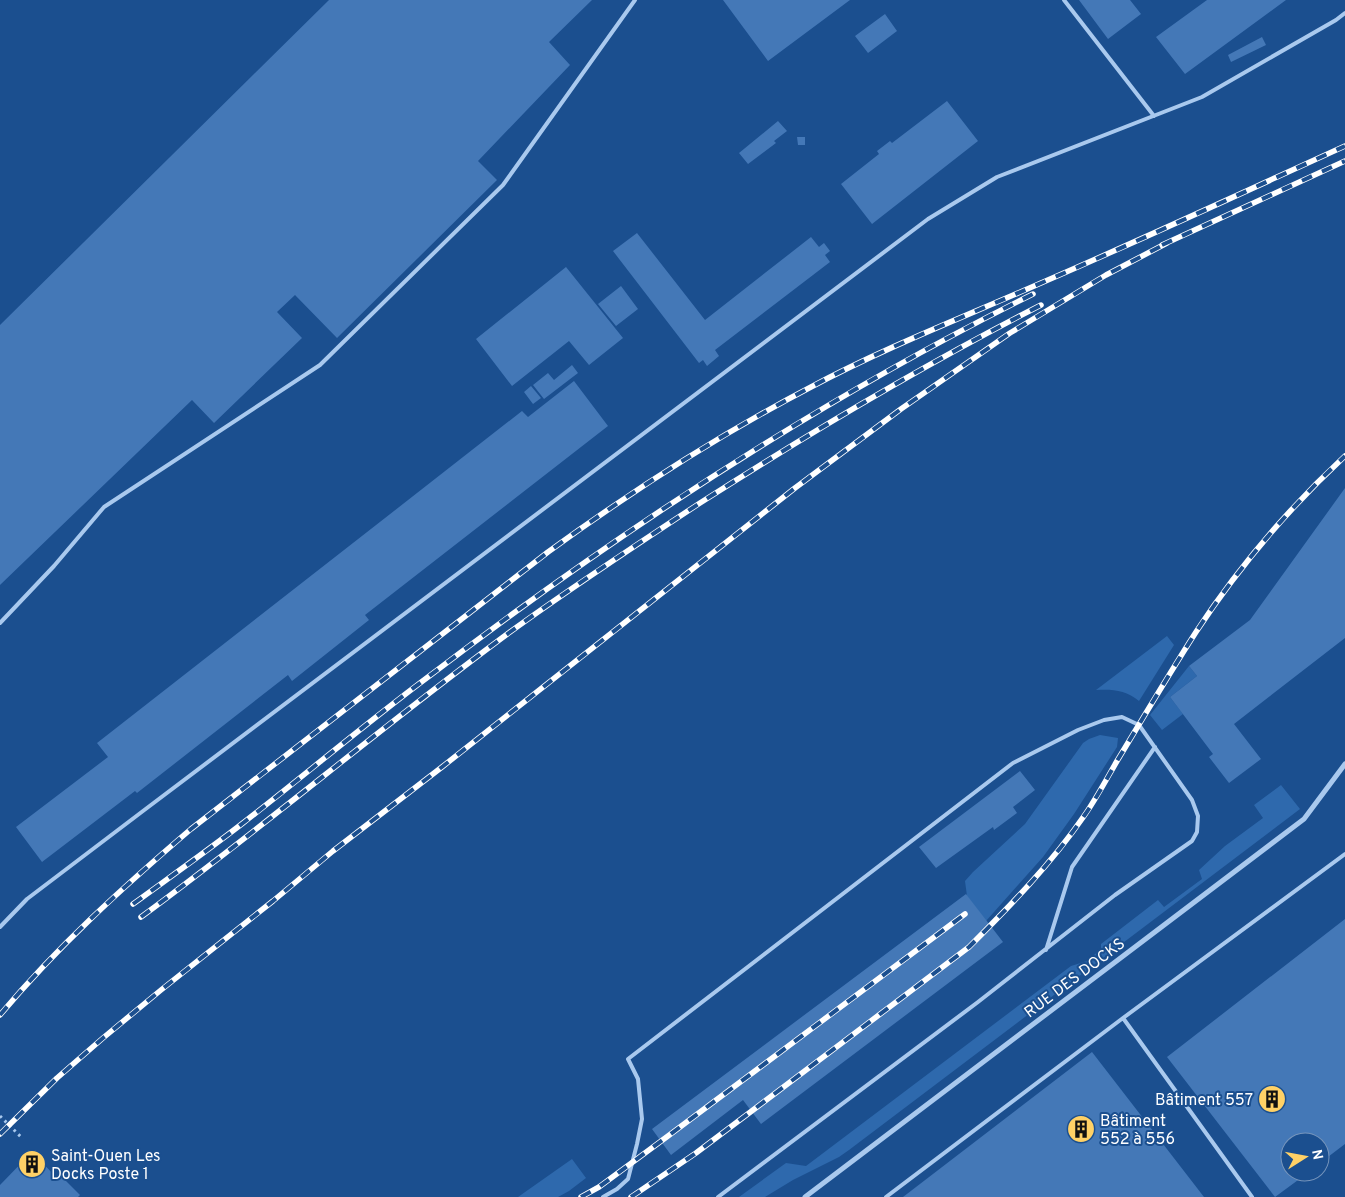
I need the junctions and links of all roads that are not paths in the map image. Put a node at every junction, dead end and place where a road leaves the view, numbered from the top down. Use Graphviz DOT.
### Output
graph roads {
  1 [pos="635,0"];
  2 [pos="1064,0"];
  3 [pos="1345,13"];
  4 [pos="1154,116"];
  5 [pos="0,623"];
  6 [pos="1155,747"];
  7 [pos="1345,764"];
  8 [pos="1345,854"];
  9 [pos="0,927"];
  10 [pos="1046,950"];
  11 [pos="1123,1018"];
  12 [pos="603,1197"];
  13 [pos="718,1197"];
  14 [pos="805,1197"];
  15 [pos="886,1197"];
  16 [pos="1252,1197"];
  1 -- 5 [label="lane"];
  2 -- 4 [label="lane"];
  3 -- 4 [label="lane"];
  4 -- 9 [label="lane"];
  6 -- 10 [label="lane"];
  6 -- 10 [label="lane"];
  6 -- 12 [label="lane"];
  7 -- 14 [label="street, RUE DES DOCKS"];
  8 -- 11 [label="lane"];
  10 -- 13 [label="lane"];
  11 -- 15 [label="lane"];
  11 -- 16 [label="lane"];
}
